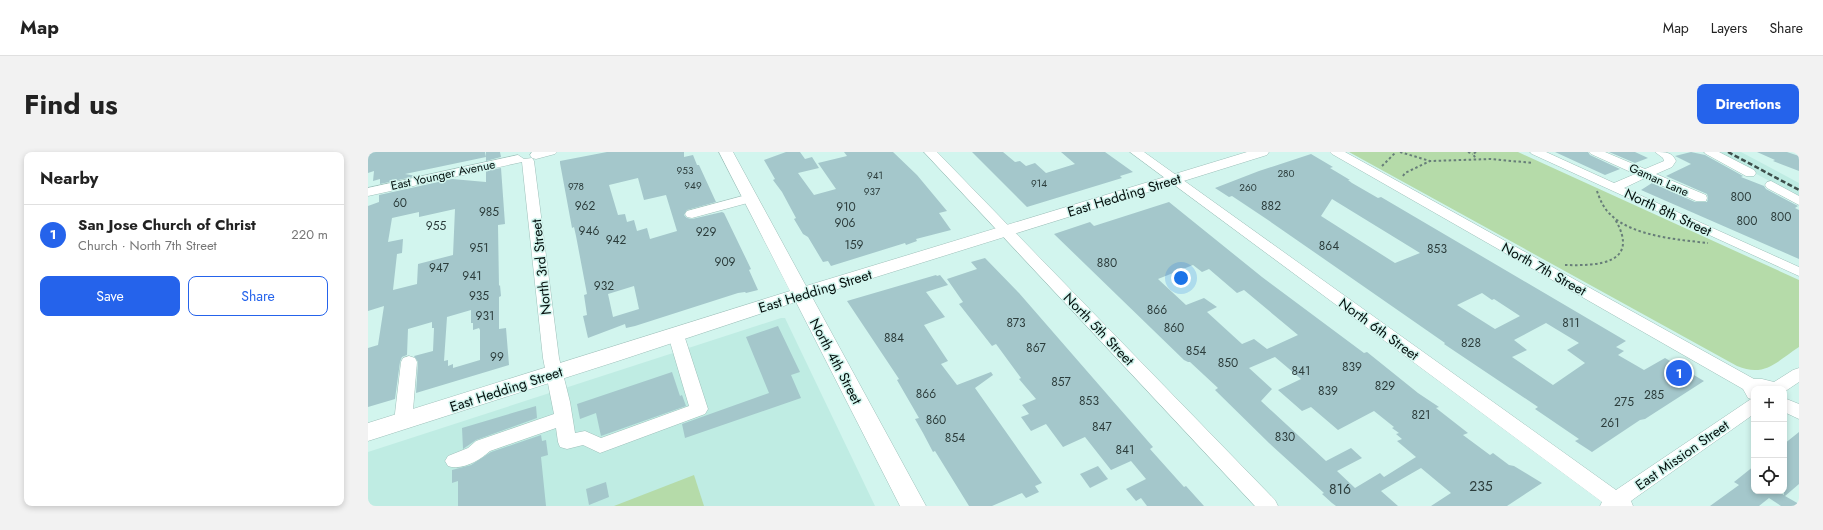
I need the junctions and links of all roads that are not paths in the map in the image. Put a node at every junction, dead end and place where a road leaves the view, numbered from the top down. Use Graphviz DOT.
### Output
graph roads {
  1 [pos="552,152"];
  2 [pos="726,152"];
  3 [pos="930,152"];
  4 [pos="1136,152"];
  5 [pos="1262,152"];
  6 [pos="1336,152"];
  7 [pos="1595,152"];
  8 [pos="1663,152"];
  9 [pos="1710,152"];
  10 [pos="528,156"];
  11 [pos="1536,158"];
  12 [pos="1750,173"];
  13 [pos="1645,174"];
  14 [pos="1173,180"];
  15 [pos="1771,186"];
  16 [pos="1615,187"];
  17 [pos="368,192"];
  18 [pos="750,198"];
  19 [pos="1701,198"];
  20 [pos="1799,201"];
  21 [pos="692,214"];
  22 [pos="1006,231"];
  23 [pos="1799,272"];
  24 [pos="801,295"];
  25 [pos="676,335"];
  26 [pos="409,362"];
  27 [pos="554,374"];
  28 [pos="1799,374"];
  29 [pos="1781,386"];
  30 [pos="1751,389"];
  31 [pos="1787,406"];
  32 [pos="1751,407"];
  33 [pos="1799,412"];
  34 [pos="564,418"];
  35 [pos="403,422"];
  36 [pos="368,432"];
  37 [pos="455,461"];
  38 [pos="1617,504"];
  39 [pos="913,506"];
  40 [pos="1268,506"];
  1 -- 10 [label="street, East Younger Avenue"];
  2 -- 18 [label="main road, North 4th Street"];
  3 -- 22 [label="street, North 5th Street"];
  4 -- 14 [label="street, North 6th Street"];
  5 -- 14 [label="main road, East Hedding Street"];
  6 -- 30 [label="street, North 7th Street"];
  7 -- 13 [label="street, Gaman Lane"];
  8 -- 13 [label="street"];
  9 -- 12 [label="street"];
  10 -- 17 [label="street, East Younger Avenue"];
  10 -- 27 [label="street, North 3rd Street"];
  11 -- 16 [label="street, North 8th Street"];
  13 -- 16 [label="street"];
  13 -- 19 [label="street, Gaman Lane"];
  14 -- 22 [label="main road, East Hedding Street"];
  14 -- 38 [label="street, North 6th Street"];
  15 -- 20 [label="street"];
  16 -- 23 [label="street, North 8th Street"];
  18 -- 21 [label="street"];
  18 -- 24 [label="main road, North 4th Street"];
  22 -- 24 [label="main road, East Hedding Street"];
  22 -- 40 [label="street, North 5th Street"];
  24 -- 25 [label="main road, East Hedding Street"];
  24 -- 39 [label="main road, North 4th Street"];
  25 -- 27 [label="main road, East Hedding Street"];
  25 -- 34 [label="street, North 3rd Street"];
  26 -- 35 [label="street"];
  27 -- 34 [label="street, North 3rd Street"];
  27 -- 35 [label="main road, East Hedding Street"];
  28 -- 29 [label="street"];
  31 -- 33 [label="street"];
  32 -- 38 [label="street, East Mission Street"];
  34 -- 37 [label="street"];
  35 -- 36 [label="main road, East Hedding Street"];
}
